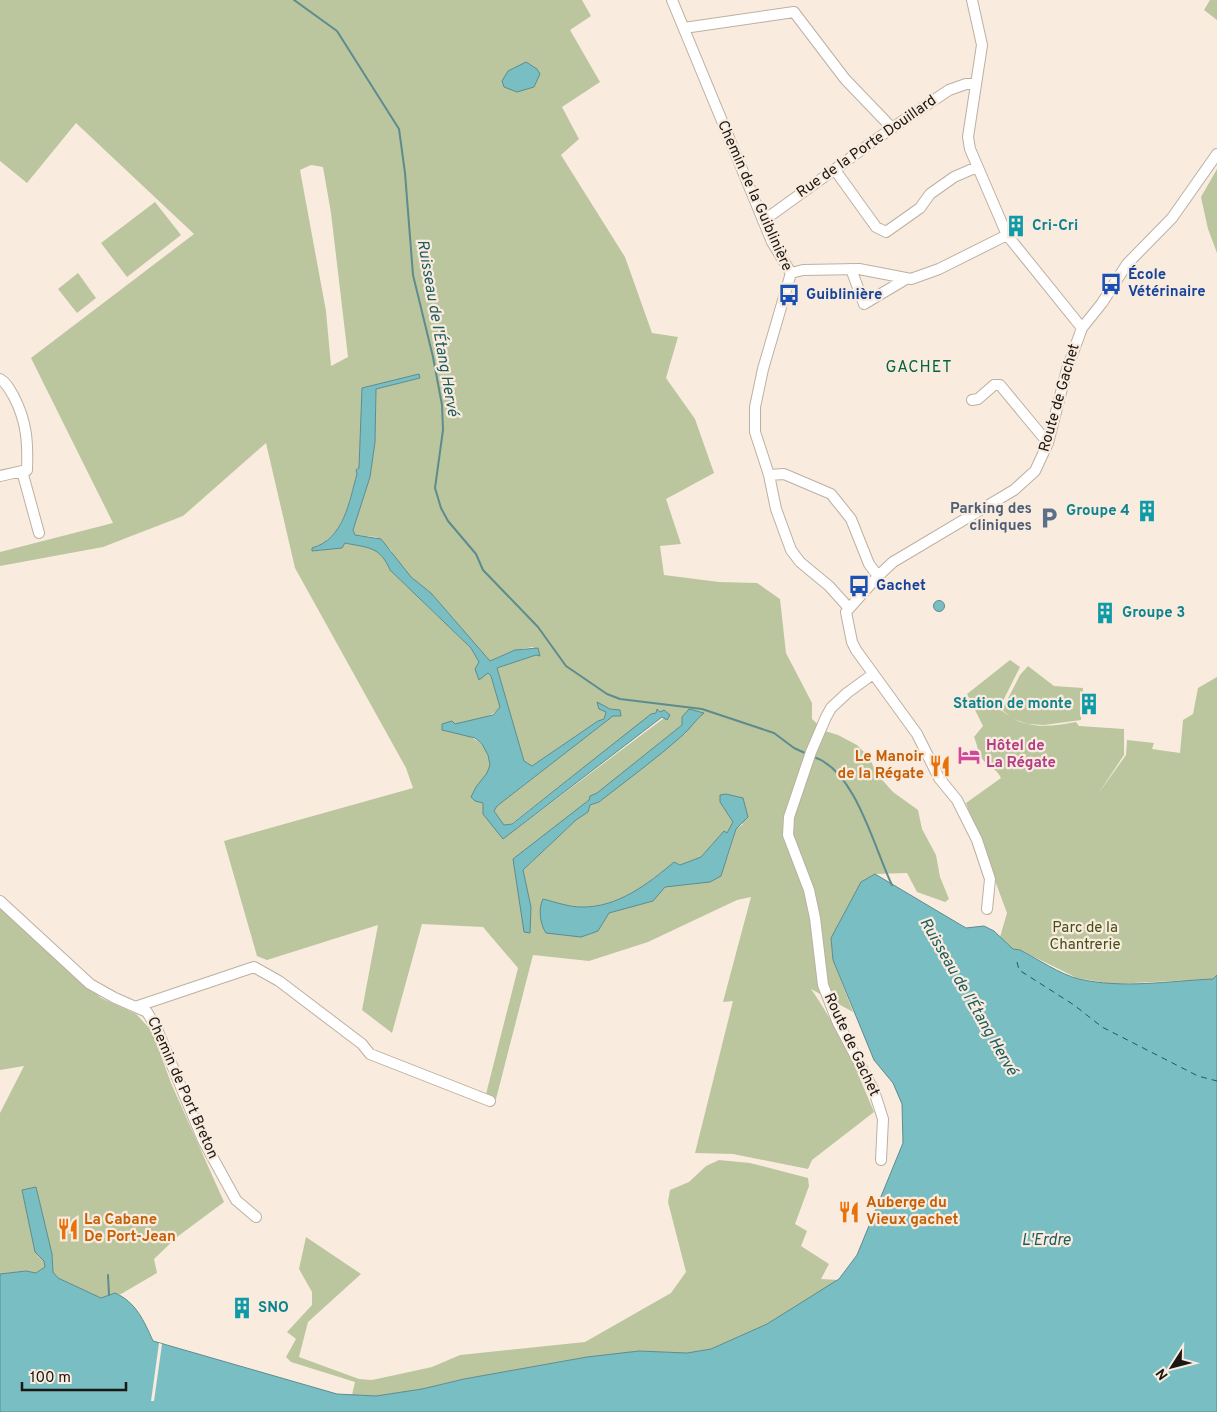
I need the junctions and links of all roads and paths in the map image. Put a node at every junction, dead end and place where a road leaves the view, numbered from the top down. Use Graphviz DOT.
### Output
graph roads {
  1 [pos="672,0"];
  2 [pos="972,0"];
  3 [pos="684,28"];
  4 [pos="975,84"];
  5 [pos="892,128"];
  6 [pos="1217,154"];
  7 [pos="977,167"];
  8 [pos="834,170"];
  9 [pos="763,221"];
  10 [pos="1007,235"];
  11 [pos="851,269"];
  12 [pos="791,273"];
  13 [pos="906,279"];
  14 [pos="1082,328"];
  15 [pos="0,379"];
  16 [pos="972,400"];
  17 [pos="1048,443"];
  18 [pos="22,471"];
  19 [pos="769,475"];
  20 [pos="0,476"];
  21 [pos="39,533"];
  22 [pos="878,576"];
  23 [pos="848,607"];
  24 [pos="873,674"];
  25 [pos="0,901"];
  26 [pos="987,909"];
  27 [pos="138,1006"];
  28 [pos="490,1101"];
  29 [pos="881,1160"];
  30 [pos="256,1217"];
  1 -- 3 [label="street, Chemin de la Guiblinière"];
  2 -- 4 [label="street"];
  3 -- 5 [label="street"];
  3 -- 9 [label="street, Chemin de la Guiblinière"];
  4 -- 5 [label="street, Rue de la Porte Douillard"];
  4 -- 7 [label="street"];
  5 -- 8 [label="street, Rue de la Porte Douillard"];
  6 -- 14 [label="street, Route de Gachet"];
  7 -- 8 [label="street"];
  7 -- 10 [label="street"];
  8 -- 9 [label="street, Rue de la Porte Douillard"];
  9 -- 12 [label="street, Chemin de la Guiblinière"];
  10 -- 13 [label="street"];
  10 -- 14 [label="street"];
  11 -- 12 [label="street"];
  11 -- 13 [label="street"];
  11 -- 13 [label="street"];
  12 -- 19 [label="street, Chemin de la Guiblinière"];
  14 -- 17 [label="street, Route de Gachet"];
  15 -- 18 [label="street"];
  16 -- 17 [label="street"];
  17 -- 22 [label="street, Route de Gachet"];
  18 -- 20 [label="street"];
  18 -- 21 [label="street"];
  19 -- 22 [label="street"];
  19 -- 23 [label="street, Chemin de la Guiblinière"];
  22 -- 23 [label="street, Route de Gachet"];
  23 -- 24 [label="street"];
  24 -- 26 [label="street"];
  24 -- 29 [label="street, Route de Gachet"];
  25 -- 27 [label="street, Chemin de Port Breton"];
  27 -- 28 [label="street"];
  27 -- 30 [label="street, Chemin de Port Breton"];
}
